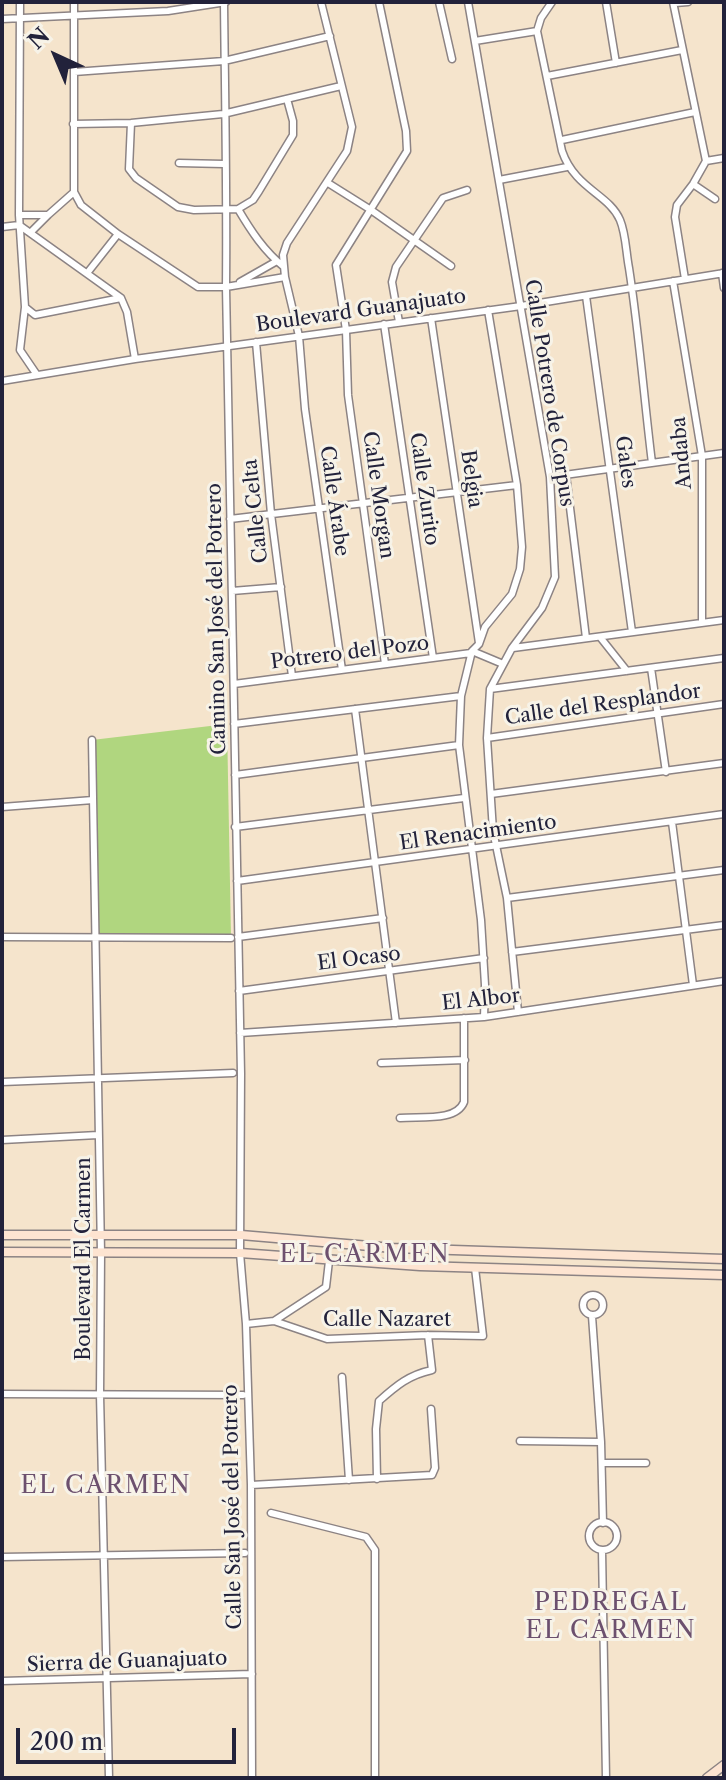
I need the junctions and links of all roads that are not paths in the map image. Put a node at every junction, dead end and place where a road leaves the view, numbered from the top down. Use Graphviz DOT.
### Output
graph roads {
  1 [pos="20,2"];
  2 [pos="74,2"];
  3 [pos="225,2"];
  4 [pos="321,2"];
  5 [pos="379,2"];
  6 [pos="439,2"];
  7 [pos="468,2"];
  8 [pos="552,2"];
  9 [pos="606,2"];
  10 [pos="688,2"];
  11 [pos="674,3"];
  12 [pos="74,15"];
  13 [pos="2,19"];
  14 [pos="20,19"];
  15 [pos="537,31"];
  16 [pos="330,36"];
  17 [pos="475,41"];
  18 [pos="682,50"];
  19 [pos="452,59"];
  20 [pos="224,61"];
  21 [pos="616,63"];
  22 [pos="74,72"];
  23 [pos="547,76"];
  24 [pos="341,86"];
  25 [pos="287,99"];
  26 [pos="695,112"];
  27 [pos="223,114"];
  28 [pos="131,123"];
  29 [pos="73,124"];
  30 [pos="562,140"];
  31 [pos="724,158"];
  32 [pos="706,161"];
  33 [pos="179,163"];
  34 [pos="224,164"];
  35 [pos="567,167"];
  36 [pos="499,180"];
  37 [pos="328,183"];
  38 [pos="693,184"];
  39 [pos="467,190"];
  40 [pos="74,192"];
  41 [pos="715,199"];
  42 [pos="238,209"];
  43 [pos="227,210"];
  44 [pos="371,210"];
  45 [pos="19,215"];
  46 [pos="48,215"];
  47 [pos="19,225"];
  48 [pos="2,227"];
  49 [pos="30,233"];
  50 [pos="118,234"];
  51 [pos="416,241"];
  52 [pos="277,261"];
  53 [pos="451,266"];
  54 [pos="284,267"];
  55 [pos="88,272"];
  56 [pos="723,273"];
  57 [pos="285,277"];
  58 [pos="685,279"];
  59 [pos="673,281"];
  60 [pos="230,287"];
  61 [pos="632,288"];
  62 [pos="724,288"];
  63 [pos="586,296"];
  64 [pos="121,298"];
  65 [pos="25,307"];
  66 [pos="517,307"];
  67 [pos="488,310"];
  68 [pos="431,318"];
  69 [pos="399,322"];
  70 [pos="384,324"];
  71 [pos="346,330"];
  72 [pos="299,336"];
  73 [pos="256,342"];
  74 [pos="228,346"];
  75 [pos="135,359"];
  76 [pos="37,375"];
  77 [pos="2,381"];
  78 [pos="724,453"];
  79 [pos="702,456"];
  80 [pos="652,463"];
  81 [pos="609,469"];
  82 [pos="566,475"];
  83 [pos="550,477"];
  84 [pos="517,485"];
  85 [pos="457,492"];
  86 [pos="409,498"];
  87 [pos="363,503"];
  88 [pos="318,508"];
  89 [pos="271,514"];
  90 [pos="230,519"];
  91 [pos="281,587"];
  92 [pos="232,591"];
  93 [pos="724,620"];
  94 [pos="702,623"];
  95 [pos="632,632"];
  96 [pos="600,637"];
  97 [pos="586,638"];
  98 [pos="479,644"];
  99 [pos="512,648"];
  100 [pos="471,652"];
  101 [pos="433,658"];
  102 [pos="724,658"];
  103 [pos="385,664"];
  104 [pos="503,664"];
  105 [pos="651,668"];
  106 [pos="342,670"];
  107 [pos="627,671"];
  108 [pos="292,676"];
  109 [pos="234,684"];
  110 [pos="490,689"];
  111 [pos="461,696"];
  112 [pos="724,704"];
  113 [pos="355,709"];
  114 [pos="657,714"];
  115 [pos="234,724"];
  116 [pos="487,738"];
  117 [pos="92,740"];
  118 [pos="459,745"];
  119 [pos="362,758"];
  120 [pos="724,763"];
  121 [pos="666,772"];
  122 [pos="235,775"];
  123 [pos="491,794"];
  124 [pos="464,798"];
  125 [pos="93,800"];
  126 [pos="2,807"];
  127 [pos="369,810"];
  128 [pos="724,814"];
  129 [pos="672,822"];
  130 [pos="235,827"];
  131 [pos="494,848"];
  132 [pos="473,850"];
  133 [pos="375,863"];
  134 [pos="724,870"];
  135 [pos="679,876"];
  136 [pos="237,881"];
  137 [pos="507,898"];
  138 [pos="383,918"];
  139 [pos="724,925"];
  140 [pos="686,930"];
  141 [pos="2,937"];
  142 [pos="234,937"];
  143 [pos="94,938"];
  144 [pos="512,952"];
  145 [pos="484,958"];
  146 [pos="389,971"];
  147 [pos="724,981"];
  148 [pos="693,985"];
  149 [pos="239,991"];
  150 [pos="518,1012"];
  151 [pos="484,1017"];
  152 [pos="464,1018"];
  153 [pos="396,1023"];
  154 [pos="240,1033"];
  155 [pos="465,1060"];
  156 [pos="381,1063"];
  157 [pos="233,1073"];
  158 [pos="98,1078"];
  159 [pos="2,1082"];
  160 [pos="400,1118"];
  161 [pos="98,1135"];
  162 [pos="2,1140"];
  163 [pos="2,1235"];
  164 [pos="241,1235"];
  165 [pos="101,1236"];
  166 [pos="2,1252"];
  167 [pos="101,1253"];
  168 [pos="240,1253"];
  169 [pos="724,1259"];
  170 [pos="329,1261"];
  171 [pos="475,1268"];
  172 [pos="724,1275"];
  173 [pos="592,1316"];
  174 [pos="274,1321"];
  175 [pos="246,1324"];
  176 [pos="428,1335"];
  177 [pos="342,1377"];
  178 [pos="2,1394"];
  179 [pos="100,1395"];
  180 [pos="243,1395"];
  181 [pos="431,1409"];
  182 [pos="520,1441"];
  183 [pos="601,1442"];
  184 [pos="602,1463"];
  185 [pos="646,1463"];
  186 [pos="377,1479"];
  187 [pos="349,1480"];
  188 [pos="251,1485"];
  189 [pos="271,1513"];
  190 [pos="603,1523"];
  191 [pos="602,1550"];
  192 [pos="245,1553"];
  193 [pos="105,1555"];
  194 [pos="2,1557"];
  195 [pos="252,1674"];
  196 [pos="105,1678"];
  197 [pos="2,1681"];
  198 [pos="724,1765"];
  199 [pos="109,1778"];
  200 [pos="252,1778"];
  201 [pos="375,1778"];
  202 [pos="606,1778"];
  203 [pos="707,1778"];
  1 -- 14 [label="street"];
  2 -- 12 [label="street"];
  3 -- 12 [label="street"];
  3 -- 20 [label="street, Camino San José del Potrero"];
  4 -- 16 [label="street"];
  5 -- 44 [label="street, Calle Morgan"];
  6 -- 19 [label="street"];
  7 -- 17 [label="street, Calle Potrero de Corpus"];
  8 -- 15 [label="street"];
  9 -- 21 [label="street"];
  10 -- 11 [label="street"];
  11 -- 18 [label="street"];
  12 -- 14 [label="street"];
  12 -- 22 [label="street"];
  13 -- 14 [label="street"];
  14 -- 45 [label="street"];
  15 -- 17 [label="street"];
  15 -- 23 [label="street"];
  16 -- 20 [label="street"];
  16 -- 24 [label="street"];
  17 -- 36 [label="street, Calle Potrero de Corpus"];
  18 -- 21 [label="street"];
  18 -- 26 [label="street"];
  20 -- 22 [label="street"];
  20 -- 27 [label="street, Camino San José del Potrero"];
  21 -- 23 [label="street"];
  22 -- 29 [label="street"];
  23 -- 30 [label="street"];
  24 -- 25 [label="street"];
  24 -- 37 [label="street"];
  25 -- 27 [label="street"];
  25 -- 42 [label="street"];
  26 -- 30 [label="street"];
  26 -- 32 [label="street"];
  27 -- 28 [label="street"];
  27 -- 34 [label="street, Camino San José del Potrero"];
  28 -- 29 [label="street"];
  28 -- 43 [label="street"];
  29 -- 40 [label="street"];
  30 -- 35 [label="street"];
  31 -- 32 [label="street"];
  32 -- 38 [label="street"];
  33 -- 34 [label="street"];
  34 -- 43 [label="street, Camino San José del Potrero"];
  35 -- 36 [label="street"];
  35 -- 61 [label="street"];
  36 -- 66 [label="street, Calle Potrero de Corpus"];
  37 -- 44 [label="street"];
  37 -- 54 [label="street"];
  38 -- 41 [label="street"];
  38 -- 58 [label="street"];
  39 -- 51 [label="street"];
  40 -- 46 [label="street"];
  40 -- 50 [label="street"];
  42 -- 43 [label="street"];
  42 -- 52 [label="street"];
  43 -- 60 [label="street, Camino San José del Potrero"];
  44 -- 51 [label="street"];
  44 -- 71 [label="street, Calle Morgan"];
  45 -- 46 [label="street"];
  45 -- 47 [label="street"];
  46 -- 49 [label="street"];
  47 -- 48 [label="street"];
  47 -- 49 [label="street"];
  47 -- 65 [label="street"];
  49 -- 55 [label="street"];
  50 -- 55 [label="street"];
  50 -- 60 [label="street"];
  51 -- 53 [label="street"];
  51 -- 69 [label="street"];
  52 -- 54 [label="street"];
  52 -- 60 [label="street"];
  54 -- 57 [label="street, Calle Árabe"];
  55 -- 64 [label="street"];
  56 -- 58 [label="street, Boulevard Guanajuato"];
  56 -- 62 [label="street"];
  57 -- 60 [label="street"];
  57 -- 72 [label="street, Calle Árabe"];
  58 -- 59 [label="street, Boulevard Guanajuato"];
  59 -- 61 [label="street, Boulevard Guanajuato"];
  59 -- 79 [label="street, Andaba"];
  60 -- 74 [label="street, Camino San José del Potrero"];
  61 -- 63 [label="street, Boulevard Guanajuato"];
  61 -- 80 [label="street"];
  63 -- 66 [label="street, Boulevard Guanajuato"];
  63 -- 81 [label="street, Gales"];
  64 -- 65 [label="street"];
  64 -- 75 [label="street"];
  65 -- 76 [label="street"];
  66 -- 67 [label="street, Boulevard Guanajuato"];
  66 -- 83 [label="street, Calle Potrero de Corpus"];
  67 -- 68 [label="street, Boulevard Guanajuato"];
  67 -- 84 [label="street"];
  68 -- 69 [label="street, Boulevard Guanajuato"];
  68 -- 85 [label="street, Belgia"];
  69 -- 70 [label="street, Boulevard Guanajuato"];
  70 -- 71 [label="street, Boulevard Guanajuato"];
  70 -- 86 [label="street, Calle Zurito"];
  71 -- 72 [label="street, Boulevard Guanajuato"];
  71 -- 87 [label="street, Calle Morgan"];
  72 -- 73 [label="street, Boulevard Guanajuato"];
  72 -- 88 [label="street, Calle Árabe"];
  73 -- 74 [label="street, Boulevard Guanajuato"];
  73 -- 89 [label="street, Calle Celta"];
  74 -- 75 [label="street, Boulevard Guanajuato"];
  74 -- 90 [label="street, Camino San José del Potrero"];
  75 -- 76 [label="street, Boulevard Guanajuato"];
  76 -- 77 [label="street, Boulevard Guanajuato"];
  78 -- 79 [label="street"];
  79 -- 80 [label="street"];
  79 -- 94 [label="street, Andaba"];
  80 -- 81 [label="street"];
  81 -- 82 [label="street"];
  81 -- 95 [label="street, Gales"];
  82 -- 83 [label="street"];
  82 -- 97 [label="street"];
  83 -- 99 [label="street, Calle Potrero de Corpus"];
  84 -- 85 [label="street"];
  84 -- 98 [label="street"];
  85 -- 86 [label="street"];
  85 -- 98 [label="street, Belgia"];
  86 -- 87 [label="street"];
  86 -- 101 [label="street, Calle Zurito"];
  87 -- 88 [label="street"];
  87 -- 103 [label="street, Calle Morgan"];
  88 -- 89 [label="street"];
  88 -- 106 [label="street, Calle Árabe"];
  89 -- 90 [label="street"];
  89 -- 91 [label="street, Calle Celta"];
  90 -- 92 [label="street, Camino San José del Potrero"];
  91 -- 92 [label="street"];
  91 -- 108 [label="street, Calle Celta"];
  92 -- 109 [label="street, Camino San José del Potrero"];
  93 -- 94 [label="street"];
  94 -- 95 [label="street"];
  95 -- 96 [label="street"];
  96 -- 97 [label="street"];
  96 -- 107 [label="street"];
  97 -- 99 [label="street"];
  98 -- 100 [label="street"];
  99 -- 104 [label="street, Calle Potrero de Corpus"];
  100 -- 101 [label="street, Potrero del Pozo"];
  100 -- 104 [label="street"];
  100 -- 111 [label="street"];
  101 -- 103 [label="street, Potrero del Pozo"];
  102 -- 105 [label="street"];
  103 -- 106 [label="street, Potrero del Pozo"];
  104 -- 110 [label="street, Calle Potrero de Corpus"];
  105 -- 107 [label="street"];
  105 -- 114 [label="street"];
  106 -- 108 [label="street, Potrero del Pozo"];
  107 -- 110 [label="street"];
  108 -- 109 [label="street, Potrero del Pozo"];
  109 -- 115 [label="street, Camino San José del Potrero"];
  110 -- 116 [label="street, Calle Potrero de Corpus"];
  111 -- 113 [label="street"];
  111 -- 118 [label="street"];
  112 -- 114 [label="street, Calle del Resplandor"];
  113 -- 115 [label="street"];
  113 -- 119 [label="street"];
  114 -- 116 [label="street, Calle del Resplandor"];
  114 -- 121 [label="street"];
  115 -- 122 [label="street, Camino San José del Potrero"];
  116 -- 123 [label="street, Calle Potrero de Corpus"];
  117 -- 125 [label="street, Boulevard El Carmen"];
  118 -- 119 [label="street"];
  118 -- 124 [label="street"];
  119 -- 122 [label="street"];
  119 -- 127 [label="street"];
  120 -- 121 [label="street"];
  121 -- 123 [label="street"];
  122 -- 130 [label="street, Camino San José del Potrero"];
  123 -- 131 [label="street, Calle Potrero de Corpus"];
  124 -- 127 [label="street"];
  124 -- 132 [label="street"];
  125 -- 126 [label="street"];
  125 -- 143 [label="street, Boulevard El Carmen"];
  127 -- 130 [label="street"];
  127 -- 133 [label="street"];
  128 -- 129 [label="street, El Renacimiento"];
  129 -- 131 [label="street, El Renacimiento"];
  129 -- 135 [label="street"];
  130 -- 136 [label="street, Camino San José del Potrero"];
  131 -- 132 [label="street, El Renacimiento"];
  131 -- 137 [label="street, Calle Potrero de Corpus"];
  132 -- 133 [label="street, El Renacimiento"];
  132 -- 145 [label="street"];
  133 -- 136 [label="street, El Renacimiento"];
  133 -- 138 [label="street"];
  134 -- 135 [label="street"];
  135 -- 137 [label="street"];
  135 -- 140 [label="street"];
  136 -- 142 [label="street, Camino San José del Potrero"];
  137 -- 144 [label="street, Calle Potrero de Corpus"];
  138 -- 142 [label="street"];
  138 -- 146 [label="street"];
  139 -- 140 [label="street"];
  140 -- 144 [label="street"];
  140 -- 148 [label="street"];
  141 -- 143 [label="street"];
  142 -- 143 [label="street"];
  142 -- 149 [label="street, Camino San José del Potrero"];
  143 -- 158 [label="street, Boulevard El Carmen"];
  144 -- 150 [label="street, Calle Potrero de Corpus"];
  145 -- 146 [label="street, El Ocaso"];
  145 -- 151 [label="street"];
  146 -- 149 [label="street, El Ocaso"];
  146 -- 153 [label="street"];
  147 -- 148 [label="street, El Albor"];
  148 -- 150 [label="street, El Albor"];
  149 -- 154 [label="street, Camino San José del Potrero"];
  150 -- 151 [label="street, El Albor"];
  151 -- 152 [label="street, El Albor"];
  152 -- 153 [label="street, El Albor"];
  152 -- 155 [label="street"];
  153 -- 154 [label="street, El Albor"];
  154 -- 164 [label="street, Camino San José del Potrero"];
  155 -- 156 [label="street"];
  155 -- 160 [label="street"];
  157 -- 158 [label="street"];
  158 -- 159 [label="street"];
  158 -- 161 [label="street, Boulevard El Carmen"];
  161 -- 162 [label="street"];
  161 -- 165 [label="street, Boulevard El Carmen"];
  163 -- 165 [label="main road"];
  164 -- 165 [label="main road"];
  164 -- 168 [label="street, Calle San José del Potrero"];
  164 -- 169 [label="main road"];
  165 -- 167 [label="street, Boulevard El Carmen"];
  166 -- 167 [label="main road"];
  167 -- 168 [label="main road"];
  167 -- 179 [label="street, Boulevard El Carmen"];
  168 -- 170 [label="main road"];
  168 -- 175 [label="street, Calle San José del Potrero"];
  170 -- 171 [label="main road"];
  170 -- 174 [label="street"];
  171 -- 172 [label="main road"];
  171 -- 176 [label="street, Calle Nazaret"];
  173 -- 183 [label="street"];
  174 -- 175 [label="street, Calle Nazaret"];
  174 -- 176 [label="street, Calle Nazaret"];
  175 -- 188 [label="street, Calle San José del Potrero"];
  176 -- 186 [label="street"];
  177 -- 187 [label="street"];
  178 -- 179 [label="street"];
  179 -- 180 [label="street"];
  179 -- 193 [label="street, Boulevard El Carmen"];
  181 -- 186 [label="street"];
  182 -- 183 [label="street"];
  183 -- 184 [label="street"];
  184 -- 185 [label="street"];
  184 -- 190 [label="street"];
  186 -- 187 [label="street"];
  187 -- 188 [label="street"];
  188 -- 195 [label="street, Calle San José del Potrero"];
  189 -- 201 [label="street"];
  190 -- 191 [label="street"];
  190 -- 191 [label="street"];
  191 -- 202 [label="street"];
  192 -- 193 [label="street"];
  193 -- 194 [label="street"];
  193 -- 196 [label="street, Boulevard El Carmen"];
  195 -- 196 [label="street, Sierra de Guanajuato"];
  195 -- 200 [label="street, Calle San José del Potrero"];
  196 -- 197 [label="street, Sierra de Guanajuato"];
  196 -- 199 [label="street, Boulevard El Carmen"];
  198 -- 203 [label="main road"];
}
